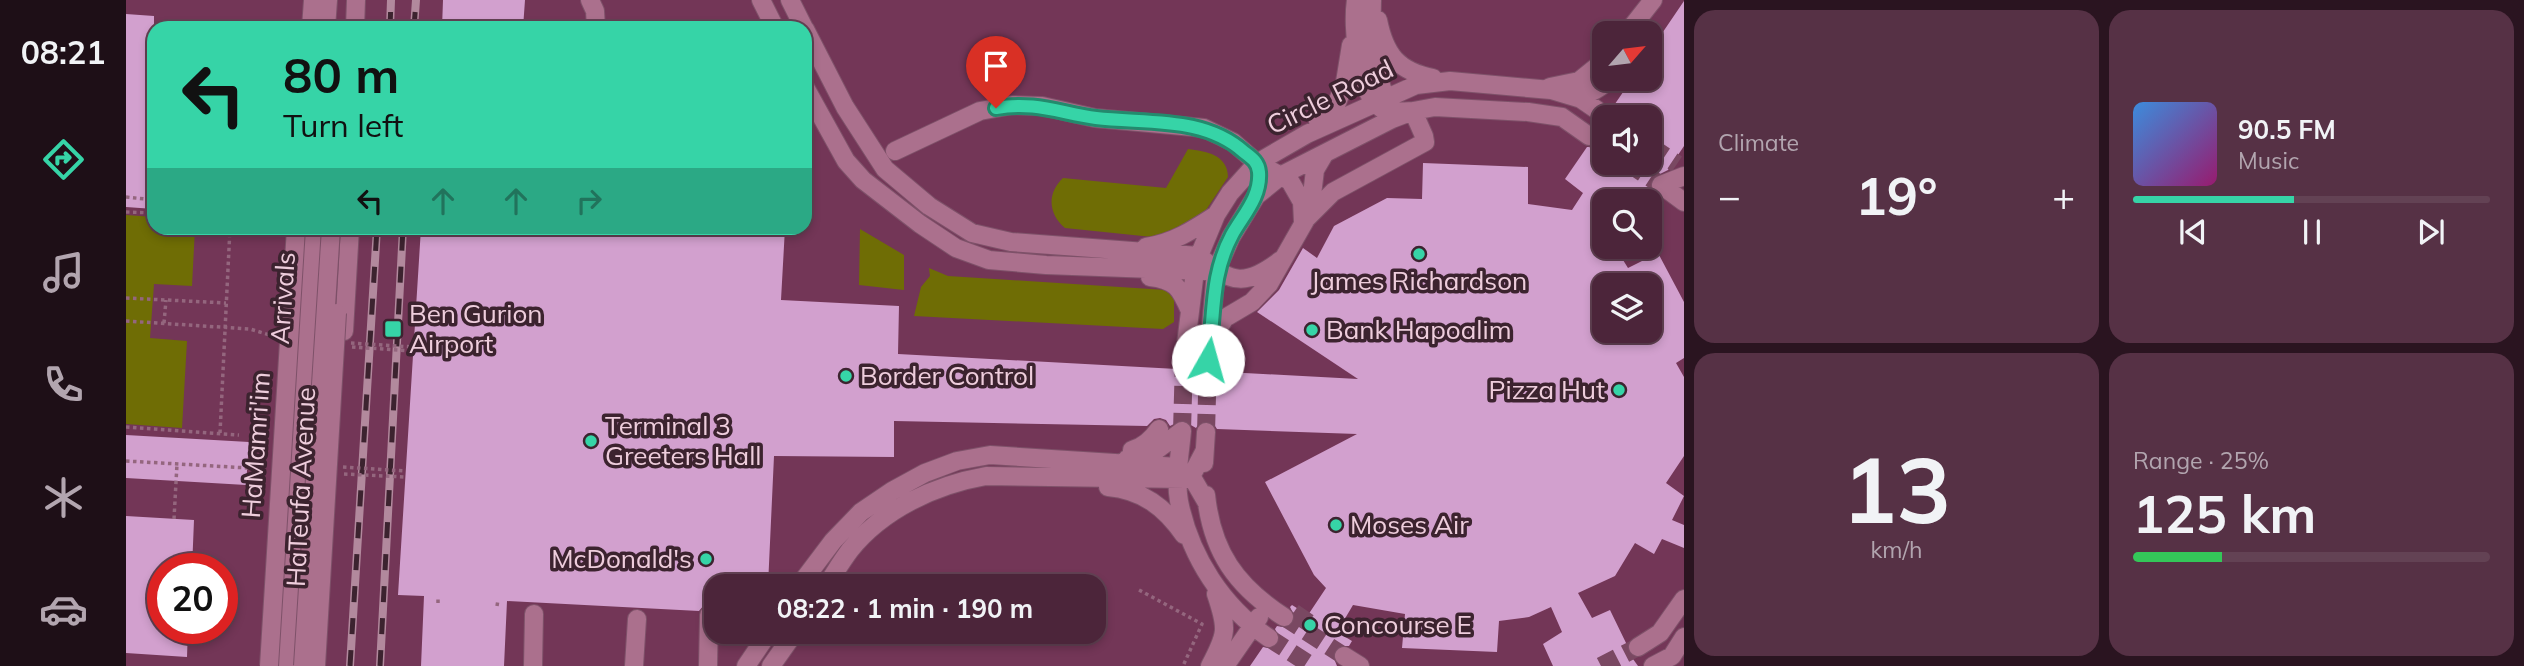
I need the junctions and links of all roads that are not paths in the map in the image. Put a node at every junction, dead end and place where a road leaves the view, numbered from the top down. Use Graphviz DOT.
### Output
graph roads {
  1 [pos="313,0"];
  2 [pos="328,0"];
  3 [pos="344,0"];
  4 [pos="356,0"];
  5 [pos="362,0"];
  6 [pos="590,0"];
  7 [pos="761,0"];
  8 [pos="790,0"];
  9 [pos="1356,0"];
  10 [pos="1373,0"];
  11 [pos="1654,0"];
  12 [pos="312,21"];
  13 [pos="326,21"];
  14 [pos="342,21"];
  15 [pos="355,21"];
  16 [pos="361,21"];
  17 [pos="596,21"];
  18 [pos="772,21"];
  19 [pos="801,21"];
  20 [pos="1355,21"];
  21 [pos="1637,21"];
  22 [pos="1647,21"];
  23 [pos="812,43"];
  24 [pos="1592,71"];
  25 [pos="1450,81"];
  26 [pos="1528,88"];
  27 [pos="1598,91"];
  28 [pos="1566,94"];
  29 [pos="812,99"];
  30 [pos="1380,103"];
  31 [pos="1592,107"];
  32 [pos="1413,111"];
  33 [pos="1307,134"];
  34 [pos="1589,136"];
  35 [pos="1354,138"];
  36 [pos="895,151"];
  37 [pos="1325,153"];
  38 [pos="1257,163"];
  39 [pos="1682,169"];
  40 [pos="1282,176"];
  41 [pos="1256,196"];
  42 [pos="1684,202"];
  43 [pos="1216,215"];
  44 [pos="1303,222"];
  45 [pos="296,235"];
  46 [pos="314,235"];
  47 [pos="331,235"];
  48 [pos="342,235"];
  49 [pos="350,235"];
  50 [pos="1113,250"];
  51 [pos="1281,260"];
  52 [pos="1197,264"];
  53 [pos="1046,265"];
  54 [pos="1216,271"];
  55 [pos="1190,312"];
  56 [pos="1184,360"];
  57 [pos="1159,429"];
  58 [pos="1206,432"];
  59 [pos="1204,452"];
  60 [pos="1080,459"];
  61 [pos="1182,474"];
  62 [pos="986,476"];
  63 [pos="1207,503"];
  64 [pos="1193,548"];
  65 [pos="808,574"];
  66 [pos="834,574"];
  67 [pos="1209,574"];
  68 [pos="1684,599"];
  69 [pos="1265,605"];
  70 [pos="534,614"];
  71 [pos="1283,617"];
  72 [pos="637,619"];
  73 [pos="1253,627"];
  74 [pos="1660,633"];
  75 [pos="1684,637"];
  76 [pos="1269,638"];
  77 [pos="708,644"];
  78 [pos="761,644"];
  79 [pos="786,644"];
  80 [pos="1638,648"];
  81 [pos="1674,661"];
  82 [pos="269,666"];
  83 [pos="287,666"];
  84 [pos="303,666"];
  85 [pos="316,666"];
  86 [pos="325,666"];
  87 [pos="533,666"];
  88 [pos="634,666"];
  89 [pos="708,666"];
  90 [pos="746,666"];
  91 [pos="771,666"];
  92 [pos="1210,666"];
  93 [pos="1225,666"];
  94 [pos="1653,666"];
  1 -- 12 [label="street"];
  2 -- 13 [label="street"];
  3 -- 14 [label="street"];
  4 -- 15 [label="street"];
  5 -- 16 [label="street"];
  6 -- 17 [label="street"];
  7 -- 18 [label="street"];
  8 -- 19 [label="street"];
  9 -- 20 [label="street"];
  10 -- 25 [label="street"];
  10 -- 30 [label="street"];
  11 -- 21 [label="street"];
  11 -- 22 [label="street"];
  20 -- 30 [label="street"];
  20 -- 33 [label="street"];
  23 -- 50 [label="street"];
  24 -- 26 [label="street"];
  25 -- 26 [label="street, Circle Road"];
  25 -- 30 [label="street, Circle Road"];
  26 -- 28 [label="street, Circle Road"];
  27 -- 28 [label="street"];
  28 -- 31 [label="street, Circle Road"];
  29 -- 53 [label="street"];
  30 -- 32 [label="street"];
  30 -- 33 [label="street, Circle Road"];
  30 -- 35 [label="street"];
  32 -- 34 [label="street, Circle Road"];
  32 -- 35 [label="street, Circle Road"];
  32 -- 44 [label="street"];
  33 -- 38 [label="street, Circle Road"];
  35 -- 37 [label="street, Circle Road"];
  36 -- 38 [label="street"];
  37 -- 40 [label="street, Circle Road"];
  37 -- 44 [label="street"];
  38 -- 40 [label="street"];
  38 -- 41 [label="street"];
  38 -- 43 [label="street, Circle Road"];
  39 -- 42 [label="street"];
  40 -- 41 [label="street, Circle Road"];
  40 -- 44 [label="street"];
  41 -- 54 [label="street, Circle Road"];
  43 -- 50 [label="street"];
  43 -- 52 [label="street, Circle Road"];
  44 -- 51 [label="street"];
  45 -- 82 [label="street, HaMamri'im, bridge"];
  46 -- 83 [label="street, Arrivals"];
  47 -- 84 [label="street, bridge"];
  48 -- 85 [label="street, HaTeufa Avenue, bridge"];
  49 -- 86 [label="street"];
  50 -- 52 [label="street"];
  51 -- 54 [label="street"];
  51 -- 54 [label="street, Circle Road"];
  52 -- 53 [label="street"];
  52 -- 54 [label="street"];
  52 -- 55 [label="street, Circle Road"];
  53 -- 55 [label="street"];
  55 -- 56 [label="street, Circle Road"];
  57 -- 60 [label="street"];
  58 -- 59 [label="street"];
  59 -- 61 [label="street"];
  59 -- 63 [label="street"];
  60 -- 61 [label="street"];
  60 -- 61 [label="street"];
  60 -- 65 [label="street"];
  61 -- 62 [label="street"];
  61 -- 63 [label="street"];
  61 -- 64 [label="street"];
  62 -- 64 [label="street"];
  62 -- 66 [label="street"];
  63 -- 69 [label="street"];
  64 -- 67 [label="street"];
  67 -- 73 [label="street"];
  67 -- 92 [label="street"];
  68 -- 74 [label="street"];
  69 -- 71 [label="street"];
  69 -- 73 [label="street"];
  70 -- 87 [label="street"];
  72 -- 88 [label="street"];
  73 -- 76 [label="street"];
  73 -- 93 [label="street"];
  74 -- 80 [label="street"];
  74 -- 81 [label="street"];
  75 -- 81 [label="street"];
  77 -- 89 [label="street"];
  78 -- 90 [label="street"];
  79 -- 91 [label="street"];
  81 -- 94 [label="street"];
}
